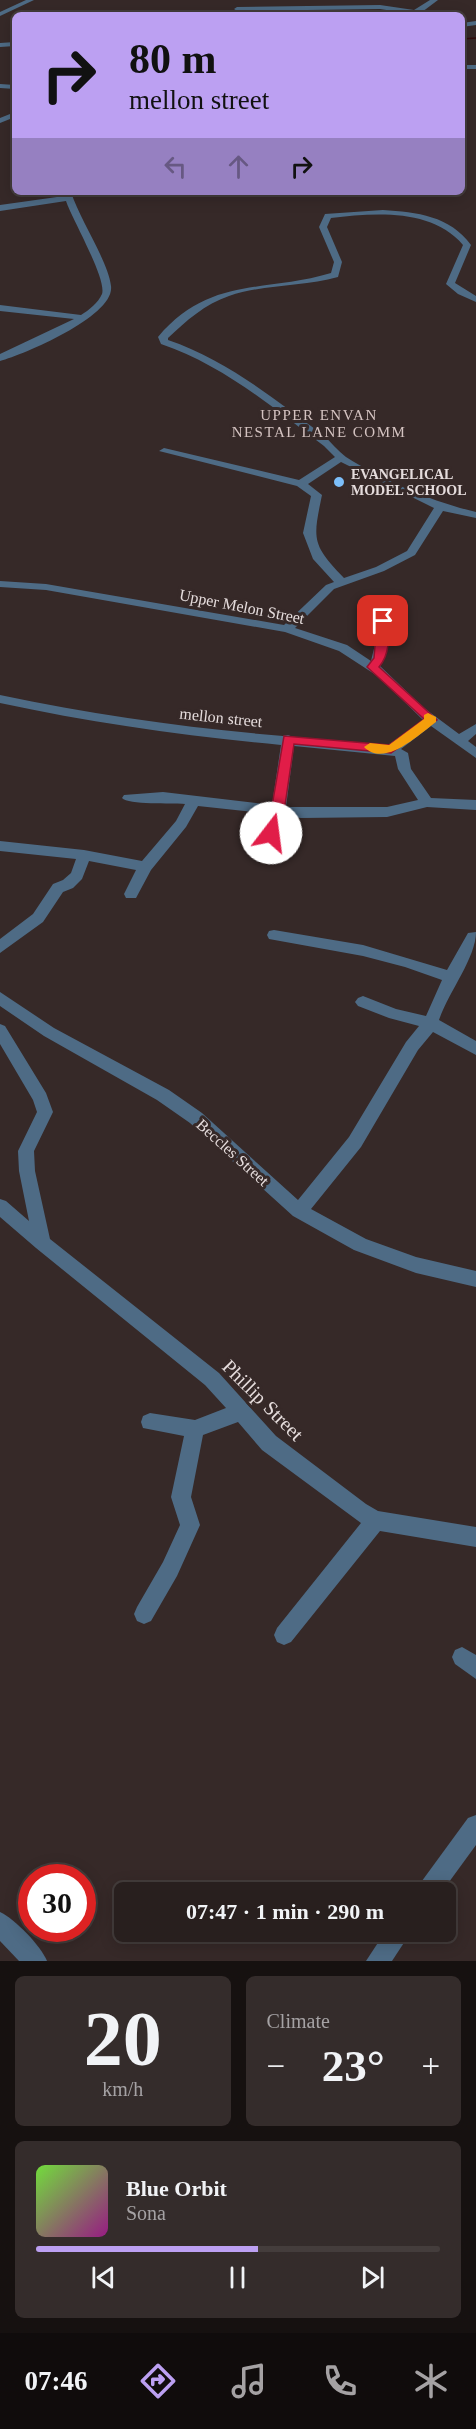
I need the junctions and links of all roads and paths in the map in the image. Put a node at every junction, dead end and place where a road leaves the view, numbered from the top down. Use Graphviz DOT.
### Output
graph roads {
  1 [pos="31,0"];
  2 [pos="365,0"];
  3 [pos="447,0"];
  4 [pos="432,2"];
  5 [pos="237,9"];
  6 [pos="336,9"];
  7 [pos="403,12"];
  8 [pos="418,12"];
  9 [pos="0,15"];
  10 [pos="9,17"];
  11 [pos="68,195"];
  12 [pos="0,208"];
  13 [pos="476,299"];
  14 [pos="0,308"];
  15 [pos="80,317"];
  16 [pos="0,358"];
  17 [pos="164,451"];
  18 [pos="341,458"];
  19 [pos="301,484"];
  20 [pos="440,507"];
  21 [pos="476,514"];
  22 [pos="342,583"];
  23 [pos="0,584"];
  24 [pos="378,602"];
  25 [pos="287,628"];
  26 [pos="373,667"];
  27 [pos="0,699"];
  28 [pos="431,720"];
  29 [pos="476,728"];
  30 [pos="288,739"];
  31 [pos="459,741"];
  32 [pos="391,750"];
  33 [pos="476,754"];
  34 [pos="129,798"];
  35 [pos="194,800"];
  36 [pos="427,802"];
  37 [pos="476,805"];
  38 [pos="278,812"];
  39 [pos="260,843"];
  40 [pos="0,846"];
  41 [pos="84,855"];
  42 [pos="145,867"];
  43 [pos="131,894"];
  44 [pos="274,935"];
  45 [pos="473,937"];
  46 [pos="0,947"];
  47 [pos="449,977"];
  48 [pos="0,998"];
  49 [pos="363,1002"];
  50 [pos="431,1023"];
  51 [pos="0,1030"];
  52 [pos="476,1049"];
  53 [pos="2,1209"];
  54 [pos="299,1211"];
  55 [pos="42,1243"];
  56 [pos="476,1279"];
  57 [pos="240,1412"];
  58 [pos="150,1422"];
  59 [pos="195,1429"];
  60 [pos="376,1520"];
  61 [pos="476,1537"];
  62 [pos="144,1614"];
  63 [pos="284,1635"];
  64 [pos="476,1826"];
  65 [pos="435,1882"];
  66 [pos="0,1924"];
  67 [pos="392,1942"];
  68 [pos="379,1960"];
  69 [pos="35,1961"];
  1 -- 9 [label="street"];
  2 -- 6 [label="street"];
  3 -- 4 [label="street"];
  4 -- 8 [label="street"];
  5 -- 6 [label="street"];
  6 -- 7 [label="street"];
  9 -- 10 [label="street"];
  11 -- 12 [label="street"];
  11 -- 15 [label="street"];
  13 -- 18 [label="street"];
  14 -- 15 [label="street"];
  15 -- 16 [label="street"];
  17 -- 19 [label="street"];
  18 -- 19 [label="street"];
  18 -- 20 [label="street"];
  19 -- 22 [label="street"];
  20 -- 21 [label="street"];
  20 -- 22 [label="street"];
  22 -- 25 [label="street"];
  23 -- 25 [label="street, Upper Melon Street"];
  24 -- 26 [label="street"];
  25 -- 26 [label="street, Upper Melon Street"];
  26 -- 28 [label="street, Upper Melon Street"];
  27 -- 30 [label="street, mellon street"];
  28 -- 31 [label="street, Upper Melon Street"];
  28 -- 32 [label="street"];
  29 -- 31 [label="street"];
  30 -- 32 [label="street, mellon street"];
  30 -- 38 [label="street"];
  31 -- 33 [label="street, Upper Melon Street"];
  32 -- 36 [label="street"];
  34 -- 35 [label="street"];
  35 -- 38 [label="street"];
  35 -- 42 [label="street"];
  36 -- 37 [label="street"];
  36 -- 38 [label="street"];
  38 -- 39 [label="street"];
  40 -- 41 [label="street"];
  41 -- 42 [label="street"];
  41 -- 46 [label="street"];
  42 -- 43 [label="street"];
  44 -- 47 [label="street"];
  45 -- 47 [label="street"];
  47 -- 50 [label="street"];
  48 -- 54 [label="street, Beccles Street"];
  49 -- 50 [label="street"];
  50 -- 52 [label="street"];
  50 -- 54 [label="street"];
  51 -- 55 [label="street"];
  53 -- 55 [label="street, Phillip Street"];
  54 -- 56 [label="street, Beccles Street"];
  55 -- 57 [label="street, Phillip Street"];
  57 -- 59 [label="street"];
  57 -- 60 [label="street, Phillip Street"];
  58 -- 59 [label="street"];
  59 -- 62 [label="street"];
  60 -- 61 [label="street, Phillip Street"];
  60 -- 63 [label="street"];
  64 -- 65 [label="street"];
  66 -- 69 [label="street"];
  67 -- 68 [label="street"];
}
